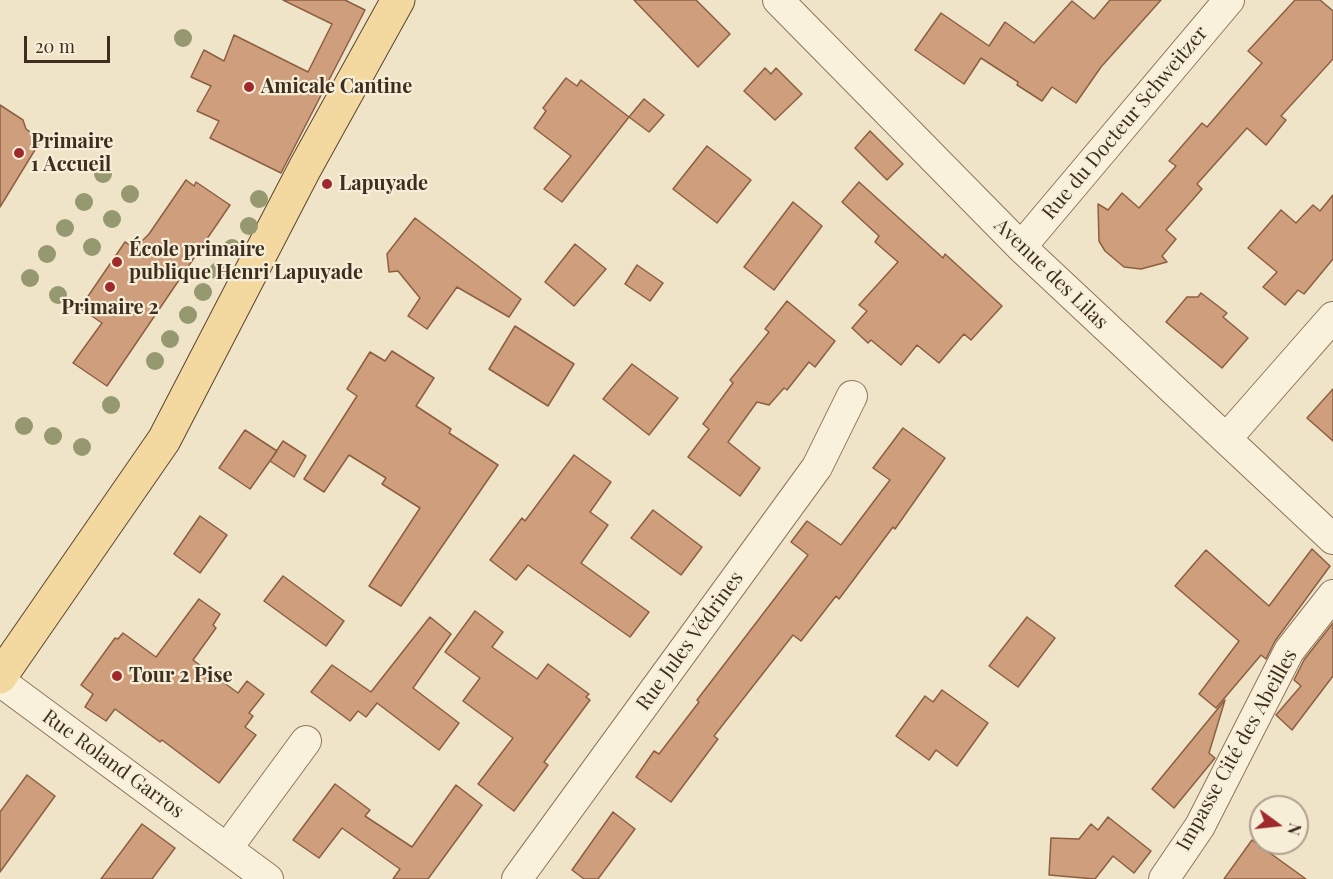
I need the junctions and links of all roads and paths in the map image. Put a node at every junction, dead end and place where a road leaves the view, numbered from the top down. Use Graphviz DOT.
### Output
graph roads {
  1 [pos="398,0"];
  2 [pos="778,0"];
  3 [pos="1229,0"];
  4 [pos="1021,247"];
  5 [pos="1333,317"];
  6 [pos="852,396"];
  7 [pos="1226,439"];
  8 [pos="1333,539"];
  9 [pos="1333,595"];
  10 [pos="0,679"];
  11 [pos="306,741"];
  12 [pos="228,848"];
  13 [pos="268,879"];
  14 [pos="517,879"];
  15 [pos="1164,879"];
  1 -- 10 [label="main road"];
  2 -- 4 [label="street, Avenue des Lilas"];
  3 -- 4 [label="street, Rue du Docteur Schweitzer"];
  4 -- 7 [label="street, Avenue des Lilas"];
  5 -- 7 [label="street"];
  6 -- 14 [label="street, Rue Jules Védrines"];
  7 -- 8 [label="street, Avenue des Lilas"];
  9 -- 15 [label="street, Impasse Cité des Abeilles"];
  10 -- 12 [label="street, Rue Roland Garros"];
  11 -- 12 [label="street"];
  12 -- 13 [label="street, Rue Roland Garros"];
}
